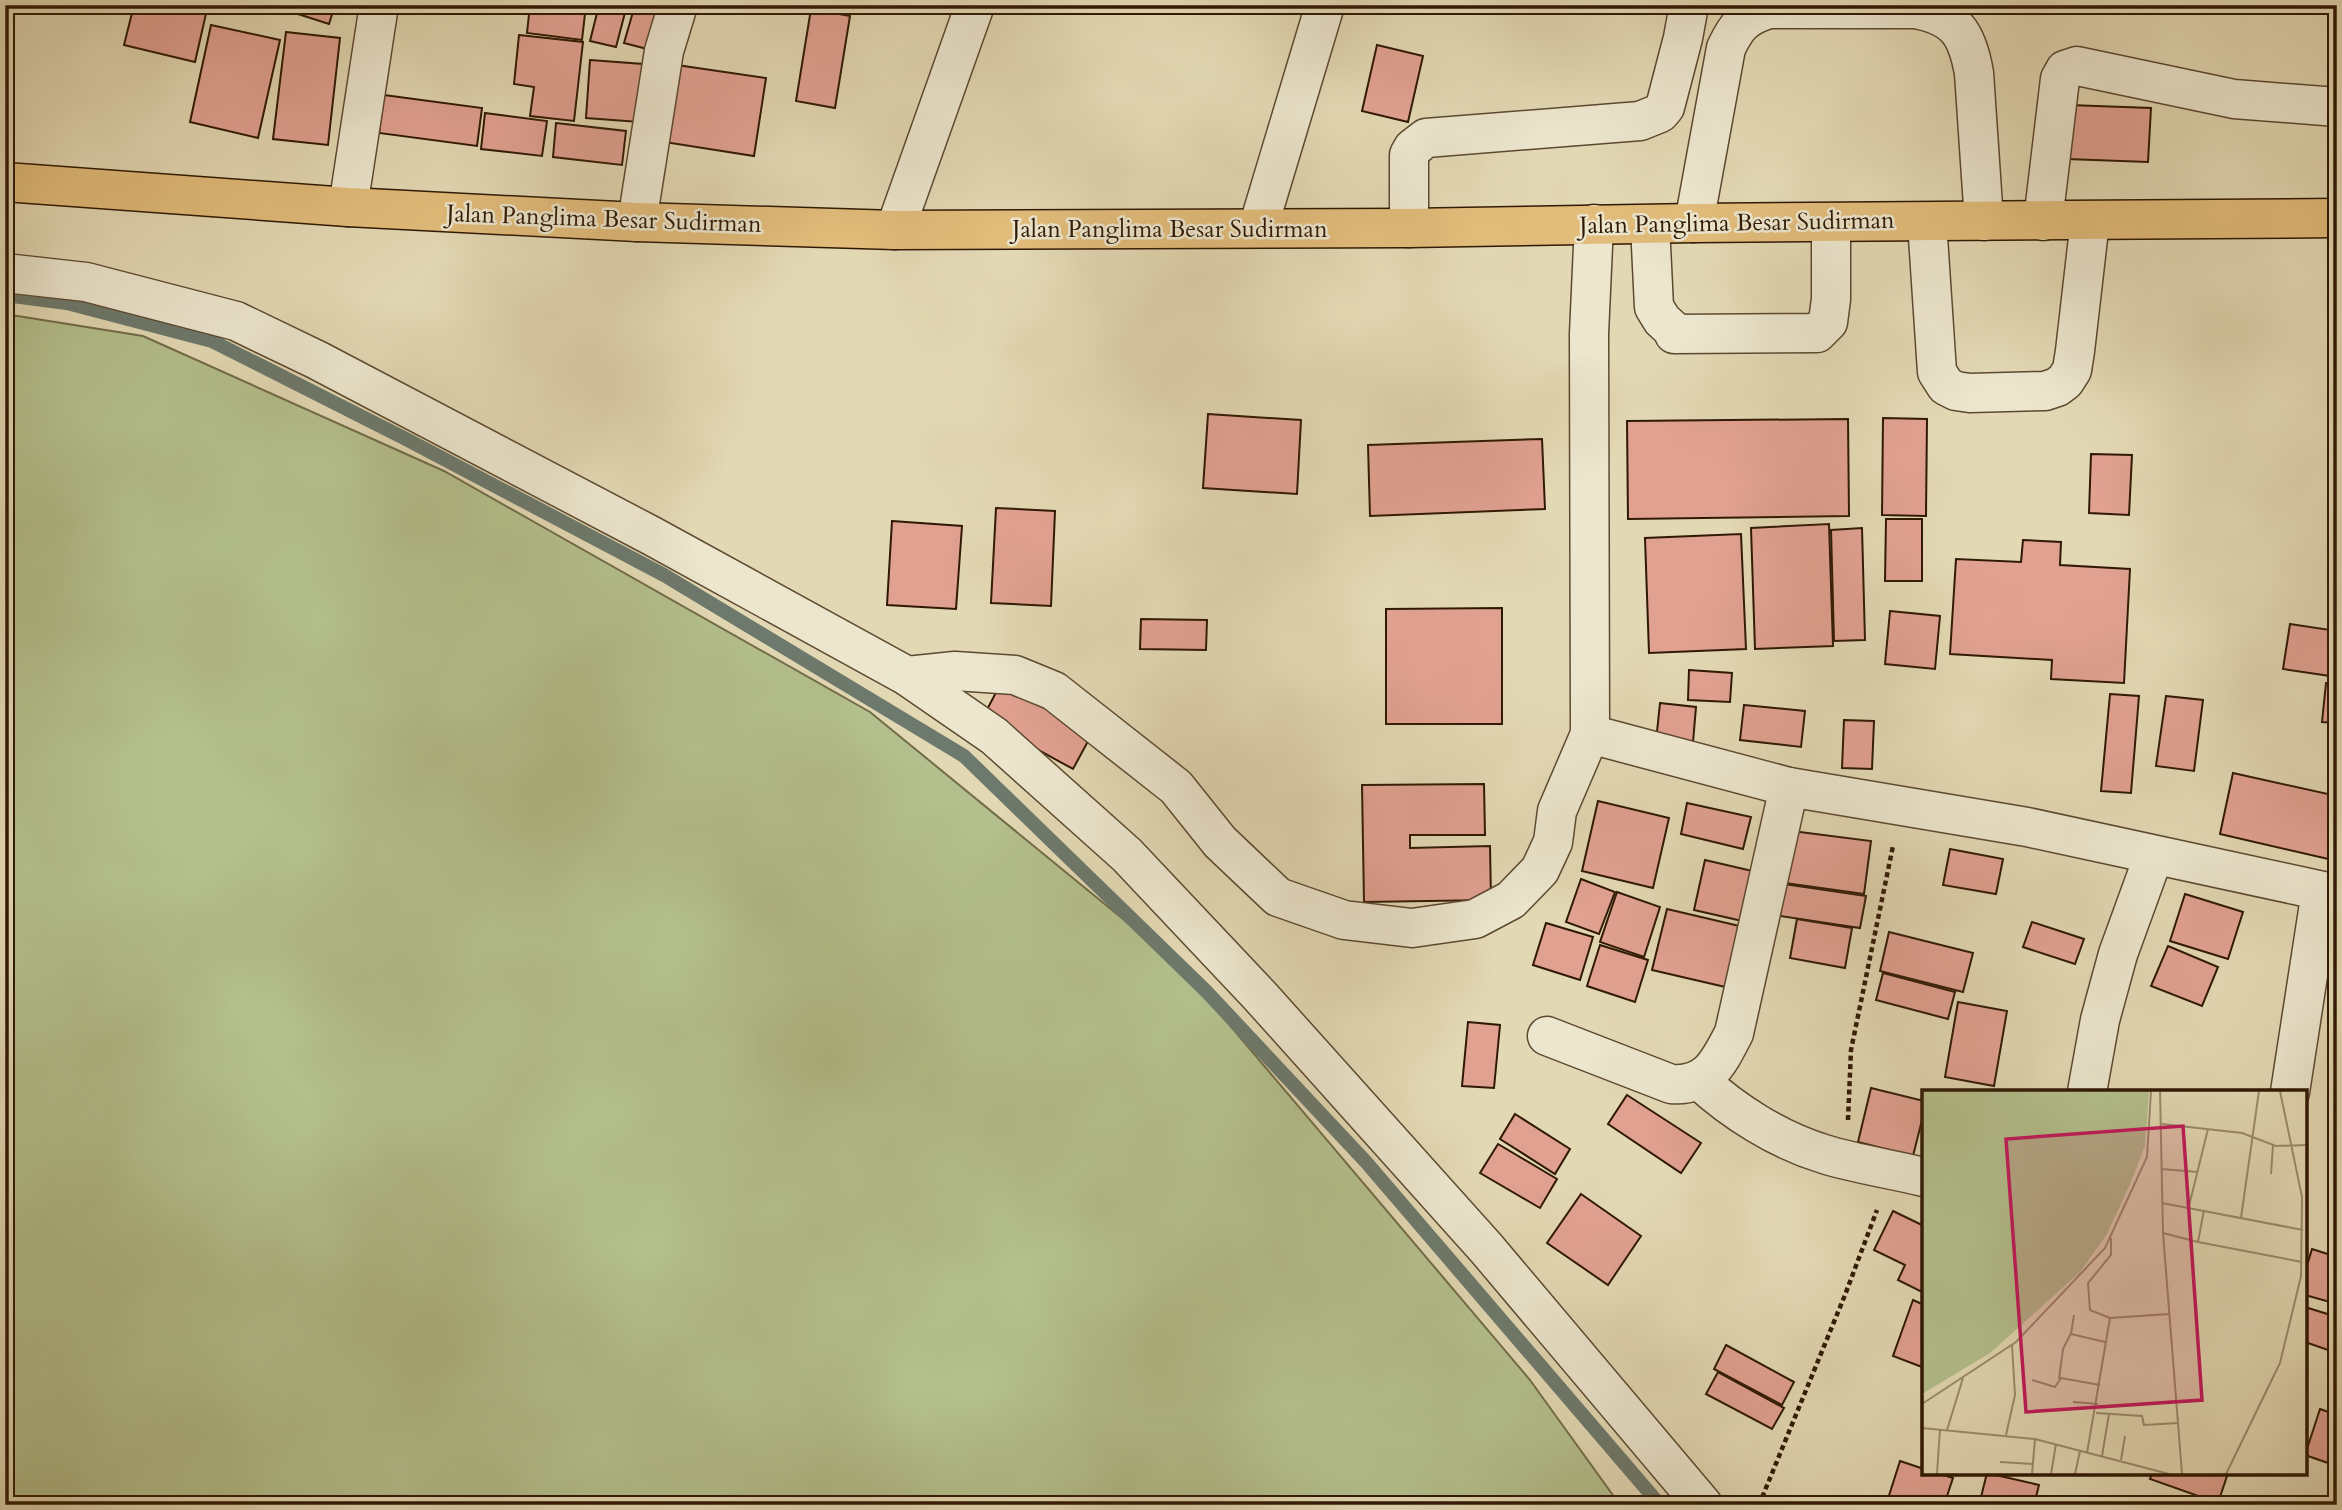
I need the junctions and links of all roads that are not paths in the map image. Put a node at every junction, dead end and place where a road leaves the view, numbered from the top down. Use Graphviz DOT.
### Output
graph roads {
  1 [pos="379,5"];
  2 [pos="678,5"];
  3 [pos="975,5"];
  4 [pos="1325,5"];
  5 [pos="1689,5"];
  6 [pos="1916,7"];
  7 [pos="2337,107"];
  8 [pos="5,182"];
  9 [pos="348,207"];
  10 [pos="2337,218"];
  11 [pos="2090,220"];
  12 [pos="1984,221"];
  13 [pos="2043,221"];
  14 [pos="637,222"];
  15 [pos="1927,222"];
  16 [pos="1694,223"];
  17 [pos="1831,223"];
  18 [pos="1594,225"];
  19 [pos="1650,225"];
  20 [pos="1258,228"];
  21 [pos="1409,228"];
  22 [pos="895,230"];
  23 [pos="5,273"];
  24 [pos="907,676"];
  25 [pos="1590,734"];
  26 [pos="1789,787"];
  27 [pos="2154,855"];
  28 [pos="2329,893"];
  29 [pos="1547,1036"];
  30 [pos="1699,1080"];
  31 [pos="2087,1090"];
  32 [pos="2290,1090"];
  33 [pos="1922,1177"];
  34 [pos="1703,1505"];
  1 -- 9 [label="street"];
  2 -- 14 [label="street"];
  3 -- 22 [label="street"];
  4 -- 20 [label="street"];
  5 -- 21 [label="street"];
  6 -- 12 [label="street"];
  6 -- 16 [label="street"];
  7 -- 13 [label="street"];
  8 -- 9 [label="main road, Jalan Panglima Besar Sudirman"];
  9 -- 14 [label="main road, Jalan Panglima Besar Sudirman"];
  10 -- 11 [label="main road, Jalan Panglima Besar Sudirman"];
  11 -- 13 [label="main road, Jalan Panglima Besar Sudirman"];
  11 -- 15 [label="street"];
  12 -- 13 [label="main road, Jalan Panglima Besar Sudirman"];
  12 -- 15 [label="main road, Jalan Panglima Besar Sudirman"];
  14 -- 22 [label="main road, Jalan Panglima Besar Sudirman"];
  15 -- 17 [label="main road, Jalan Panglima Besar Sudirman"];
  16 -- 17 [label="main road, Jalan Panglima Besar Sudirman"];
  16 -- 19 [label="main road, Jalan Panglima Besar Sudirman"];
  17 -- 19 [label="street"];
  18 -- 19 [label="main road, Jalan Panglima Besar Sudirman"];
  18 -- 21 [label="main road, Jalan Panglima Besar Sudirman"];
  18 -- 25 [label="street"];
  20 -- 21 [label="main road, Jalan Panglima Besar Sudirman"];
  20 -- 22 [label="main road, Jalan Panglima Besar Sudirman"];
  23 -- 24 [label="street"];
  24 -- 25 [label="street"];
  24 -- 34 [label="street"];
  25 -- 26 [label="street"];
  26 -- 27 [label="street"];
  26 -- 30 [label="street"];
  27 -- 28 [label="street"];
  27 -- 31 [label="street"];
  28 -- 32 [label="street"];
  29 -- 30 [label="street"];
  30 -- 33 [label="street"];
}
